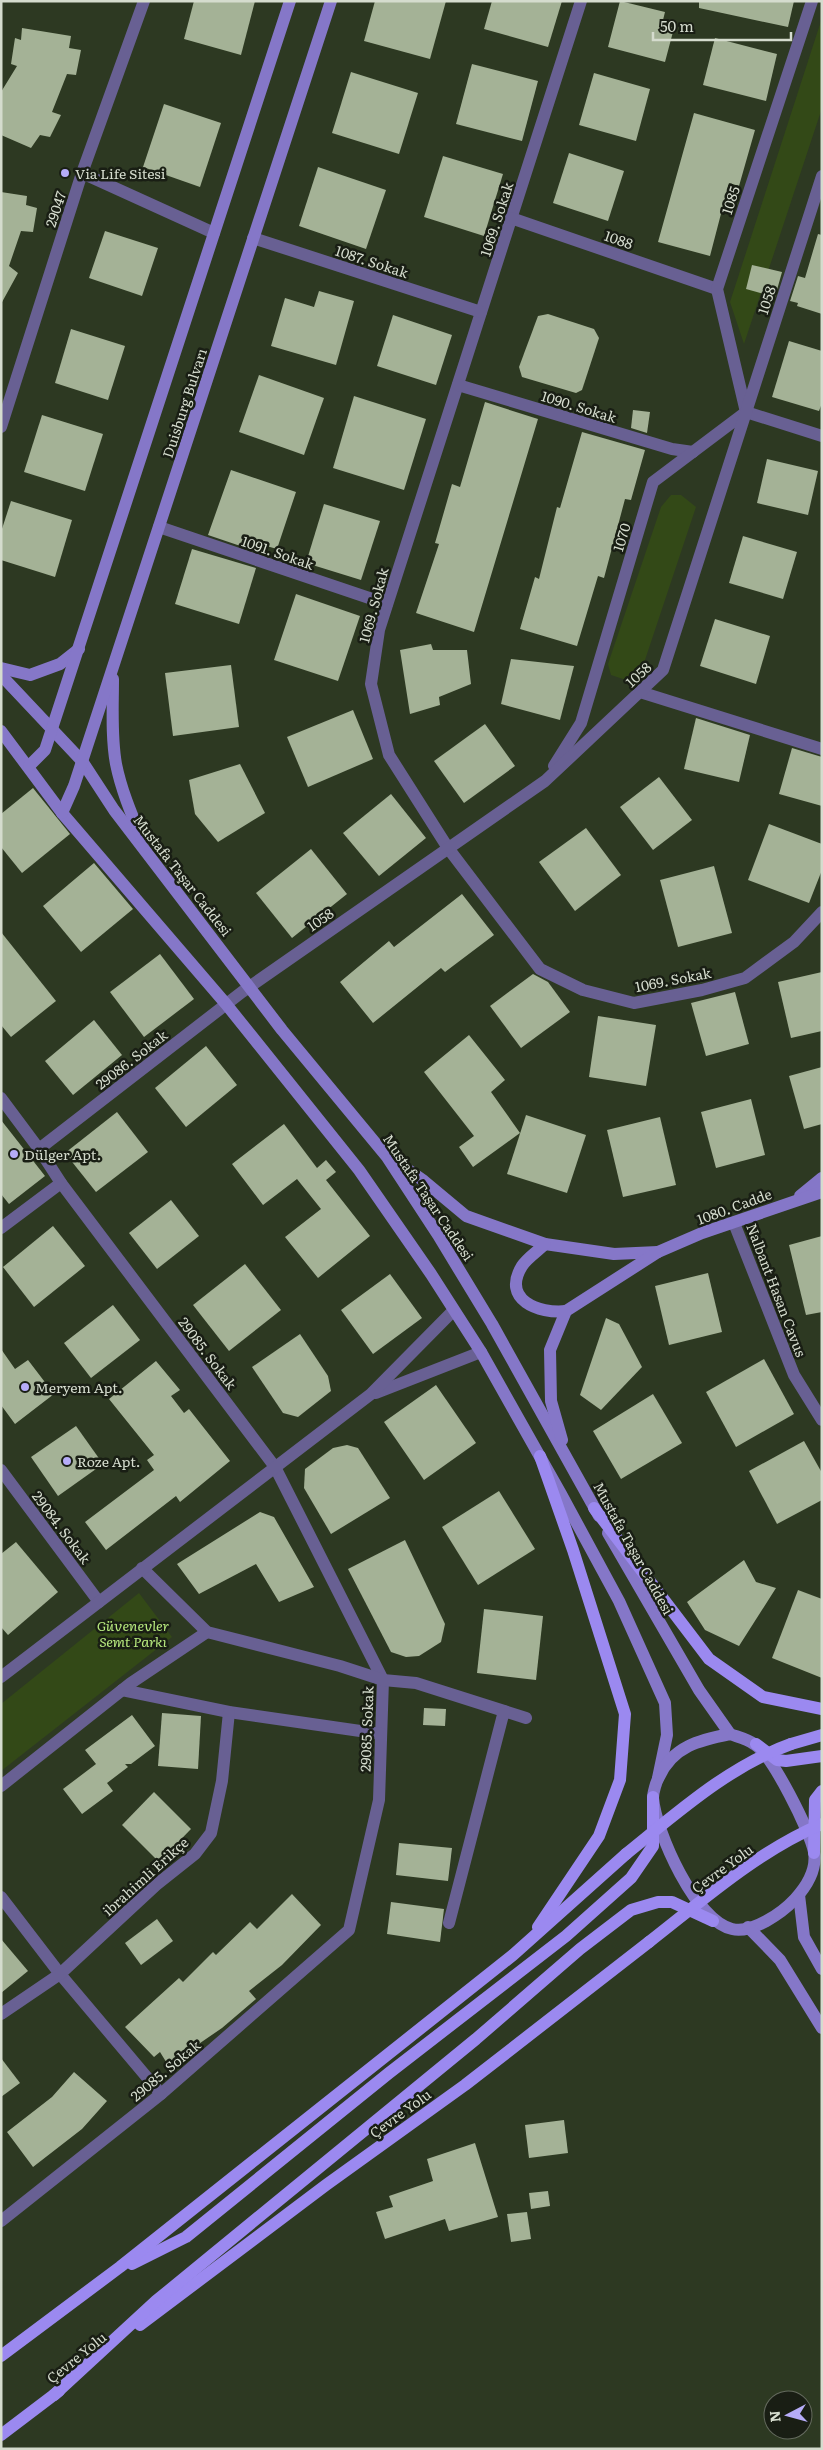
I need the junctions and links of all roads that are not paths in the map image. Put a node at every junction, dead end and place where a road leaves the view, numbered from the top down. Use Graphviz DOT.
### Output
graph roads {
  1 [pos="144,1"];
  2 [pos="290,1"];
  3 [pos="331,1"];
  4 [pos="581,1"];
  5 [pos="812,1"];
  6 [pos="82,173"];
  7 [pos="822,176"];
  8 [pos="512,218"];
  9 [pos="214,233"];
  10 [pos="253,238"];
  11 [pos="717,289"];
  12 [pos="482,312"];
  13 [pos="458,385"];
  14 [pos="746,412"];
  15 [pos="1,427"];
  16 [pos="822,436"];
  17 [pos="693,452"];
  18 [pos="159,527"];
  19 [pos="387,604"];
  20 [pos="78,649"];
  21 [pos="114,666"];
  22 [pos="1,668"];
  23 [pos="1,675"];
  24 [pos="640,692"];
  25 [pos="52,730"];
  26 [pos="1,731"];
  27 [pos="822,749"];
  28 [pos="82,762"];
  29 [pos="29,766"];
  30 [pos="545,781"];
  31 [pos="62,813"];
  32 [pos="448,848"];
  33 [pos="148,853"];
  34 [pos="822,912"];
  35 [pos="246,989"];
  36 [pos="226,1004"];
  37 [pos="1,1098"];
  38 [pos="40,1149"];
  39 [pos="383,1152"];
  40 [pos="822,1178"];
  41 [pos="61,1183"];
  42 [pos="822,1192"];
  43 [pos="796,1199"];
  44 [pos="734,1223"];
  45 [pos="1,1228"];
  46 [pos="545,1244"];
  47 [pos="658,1252"];
  48 [pos="453,1311"];
  49 [pos="566,1311"];
  50 [pos="481,1352"];
  51 [pos="372,1394"];
  52 [pos="822,1420"];
  53 [pos="540,1456"];
  54 [pos="568,1460"];
  55 [pos="275,1467"];
  56 [pos="1,1470"];
  57 [pos="594,1508"];
  58 [pos="142,1568"];
  59 [pos="99,1602"];
  60 [pos="207,1632"];
  61 [pos="1,1677"];
  62 [pos="383,1680"];
  63 [pos="122,1690"];
  64 [pos="822,1709"];
  65 [pos="504,1711"];
  66 [pos="229,1712"];
  67 [pos="526,1718"];
  68 [pos="381,1734"];
  69 [pos="730,1734"];
  70 [pos="822,1735"];
  71 [pos="756,1744"];
  72 [pos="822,1756"];
  73 [pos="658,1778"];
  74 [pos="1,1786"];
  75 [pos="822,1791"];
  76 [pos="653,1798"];
  77 [pos="822,1824"];
  78 [pos="814,1853"];
  79 [pos="799,1895"];
  80 [pos="1,1897"];
  81 [pos="713,1921"];
  82 [pos="449,1924"];
  83 [pos="748,1927"];
  84 [pos="528,1942"];
  85 [pos="822,1969"];
  86 [pos="60,1974"];
  87 [pos="1,2014"];
  88 [pos="822,2028"];
  89 [pos="161,2094"];
  90 [pos="1,2221"];
  91 [pos="106,2277"];
  92 [pos="1,2356"];
  93 [pos="54,2395"];
  94 [pos="1,2435"];
  1 -- 6 [label="street, 29047"];
  2 -- 9 [label="main road, Duisburg Bulvarı"];
  3 -- 10 [label="main road, Duisburg Bulvarı"];
  4 -- 8 [label="street, 1069. Sokak"];
  5 -- 11 [label="street, 1085"];
  6 -- 9 [label="street"];
  6 -- 15 [label="street, 29047"];
  7 -- 14 [label="street, 1058"];
  8 -- 11 [label="street, 1088"];
  8 -- 12 [label="street, 1069. Sokak"];
  9 -- 20 [label="main road, Duisburg Bulvarı"];
  10 -- 12 [label="street, 1087. Sokak"];
  10 -- 18 [label="main road, Duisburg Bulvarı"];
  11 -- 14 [label="street"];
  12 -- 13 [label="street, 1069. Sokak"];
  13 -- 17 [label="street, 1090. Sokak"];
  13 -- 19 [label="street, 1069. Sokak"];
  14 -- 16 [label="street"];
  14 -- 17 [label="street, 1070"];
  14 -- 24 [label="street, 1058"];
  17 -- 30 [label="street, 1070"];
  18 -- 19 [label="street, 1091. Sokak"];
  18 -- 21 [label="main road, Duisburg Bulvarı"];
  19 -- 32 [label="street, 1069. Sokak"];
  20 -- 22 [label="main road"];
  20 -- 25 [label="main road, Duisburg Bulvarı"];
  21 -- 28 [label="main road, Duisburg Bulvarı"];
  21 -- 33 [label="main road"];
  23 -- 25 [label="main road, Mustafa Taşar Caddesi"];
  24 -- 27 [label="street"];
  24 -- 30 [label="street, 1058"];
  25 -- 28 [label="main road, Mustafa Taşar Caddesi"];
  25 -- 29 [label="main road, Duisburg Bulvarı"];
  26 -- 29 [label="main road"];
  28 -- 31 [label="main road, Duisburg Bulvarı"];
  28 -- 33 [label="main road, Mustafa Taşar Caddesi"];
  29 -- 31 [label="main road"];
  30 -- 32 [label="street, 1058"];
  31 -- 36 [label="main road"];
  32 -- 34 [label="street, 1069. Sokak"];
  32 -- 35 [label="street, 1058"];
  33 -- 35 [label="main road, Mustafa Taşar Caddesi"];
  35 -- 36 [label="street, 29086. Sokak"];
  35 -- 39 [label="main road, Mustafa Taşar Caddesi"];
  36 -- 38 [label="street, 29086. Sokak"];
  36 -- 48 [label="main road"];
  37 -- 38 [label="street, 29085. Sokak"];
  38 -- 41 [label="street, 29085. Sokak"];
  39 -- 46 [label="main road"];
  39 -- 54 [label="main road, Mustafa Taşar Caddesi"];
  40 -- 43 [label="main road"];
  41 -- 45 [label="street"];
  41 -- 55 [label="street, 29085. Sokak"];
  42 -- 43 [label="main road, 1080. Cadde"];
  43 -- 44 [label="main road, 1080. Cadde"];
  44 -- 47 [label="main road, 1080. Cadde"];
  44 -- 52 [label="street, Nalbant Hasan Cavus"];
  46 -- 47 [label="main road"];
  46 -- 49 [label="main road"];
  47 -- 49 [label="main road"];
  48 -- 50 [label="main road"];
  48 -- 51 [label="street"];
  49 -- 54 [label="main road"];
  50 -- 51 [label="street"];
  50 -- 53 [label="main road"];
  51 -- 55 [label="street"];
  53 -- 73 [label="main road"];
  53 -- 84 [label="main road"];
  54 -- 57 [label="main road, Mustafa Taşar Caddesi"];
  55 -- 58 [label="street"];
  55 -- 62 [label="street, 29085. Sokak"];
  56 -- 59 [label="street, 29084. Sokak"];
  57 -- 64 [label="main road"];
  57 -- 69 [label="main road, Mustafa Taşar Caddesi"];
  58 -- 59 [label="street"];
  58 -- 60 [label="street"];
  59 -- 61 [label="street"];
  60 -- 62 [label="street"];
  60 -- 63 [label="street"];
  62 -- 65 [label="street"];
  62 -- 68 [label="street, 29085. Sokak"];
  63 -- 66 [label="street"];
  63 -- 74 [label="street"];
  65 -- 67 [label="street"];
  65 -- 82 [label="street"];
  66 -- 68 [label="street"];
  66 -- 86 [label="street, ibrahimli Erikçe"];
  68 -- 89 [label="street, 29085. Sokak"];
  69 -- 71 [label="main road"];
  69 -- 73 [label="main road"];
  70 -- 84 [label="main road, bridge"];
  71 -- 72 [label="main road"];
  71 -- 78 [label="main road"];
  73 -- 76 [label="main road"];
  75 -- 78 [label="main road"];
  76 -- 81 [label="main road"];
  76 -- 91 [label="main road"];
  77 -- 93 [label="main road, Çevre Yolu, bridge"];
  78 -- 79 [label="main road"];
  79 -- 83 [label="main road"];
  79 -- 85 [label="main road"];
  80 -- 86 [label="street"];
  81 -- 83 [label="main road"];
  81 -- 93 [label="main road"];
  83 -- 88 [label="main road"];
  84 -- 91 [label="main road"];
  86 -- 87 [label="street, ibrahimli Erikçe"];
  86 -- 89 [label="street"];
  89 -- 90 [label="street, 29085. Sokak"];
  91 -- 92 [label="main road"];
  93 -- 94 [label="main road, Çevre Yolu"];
}
